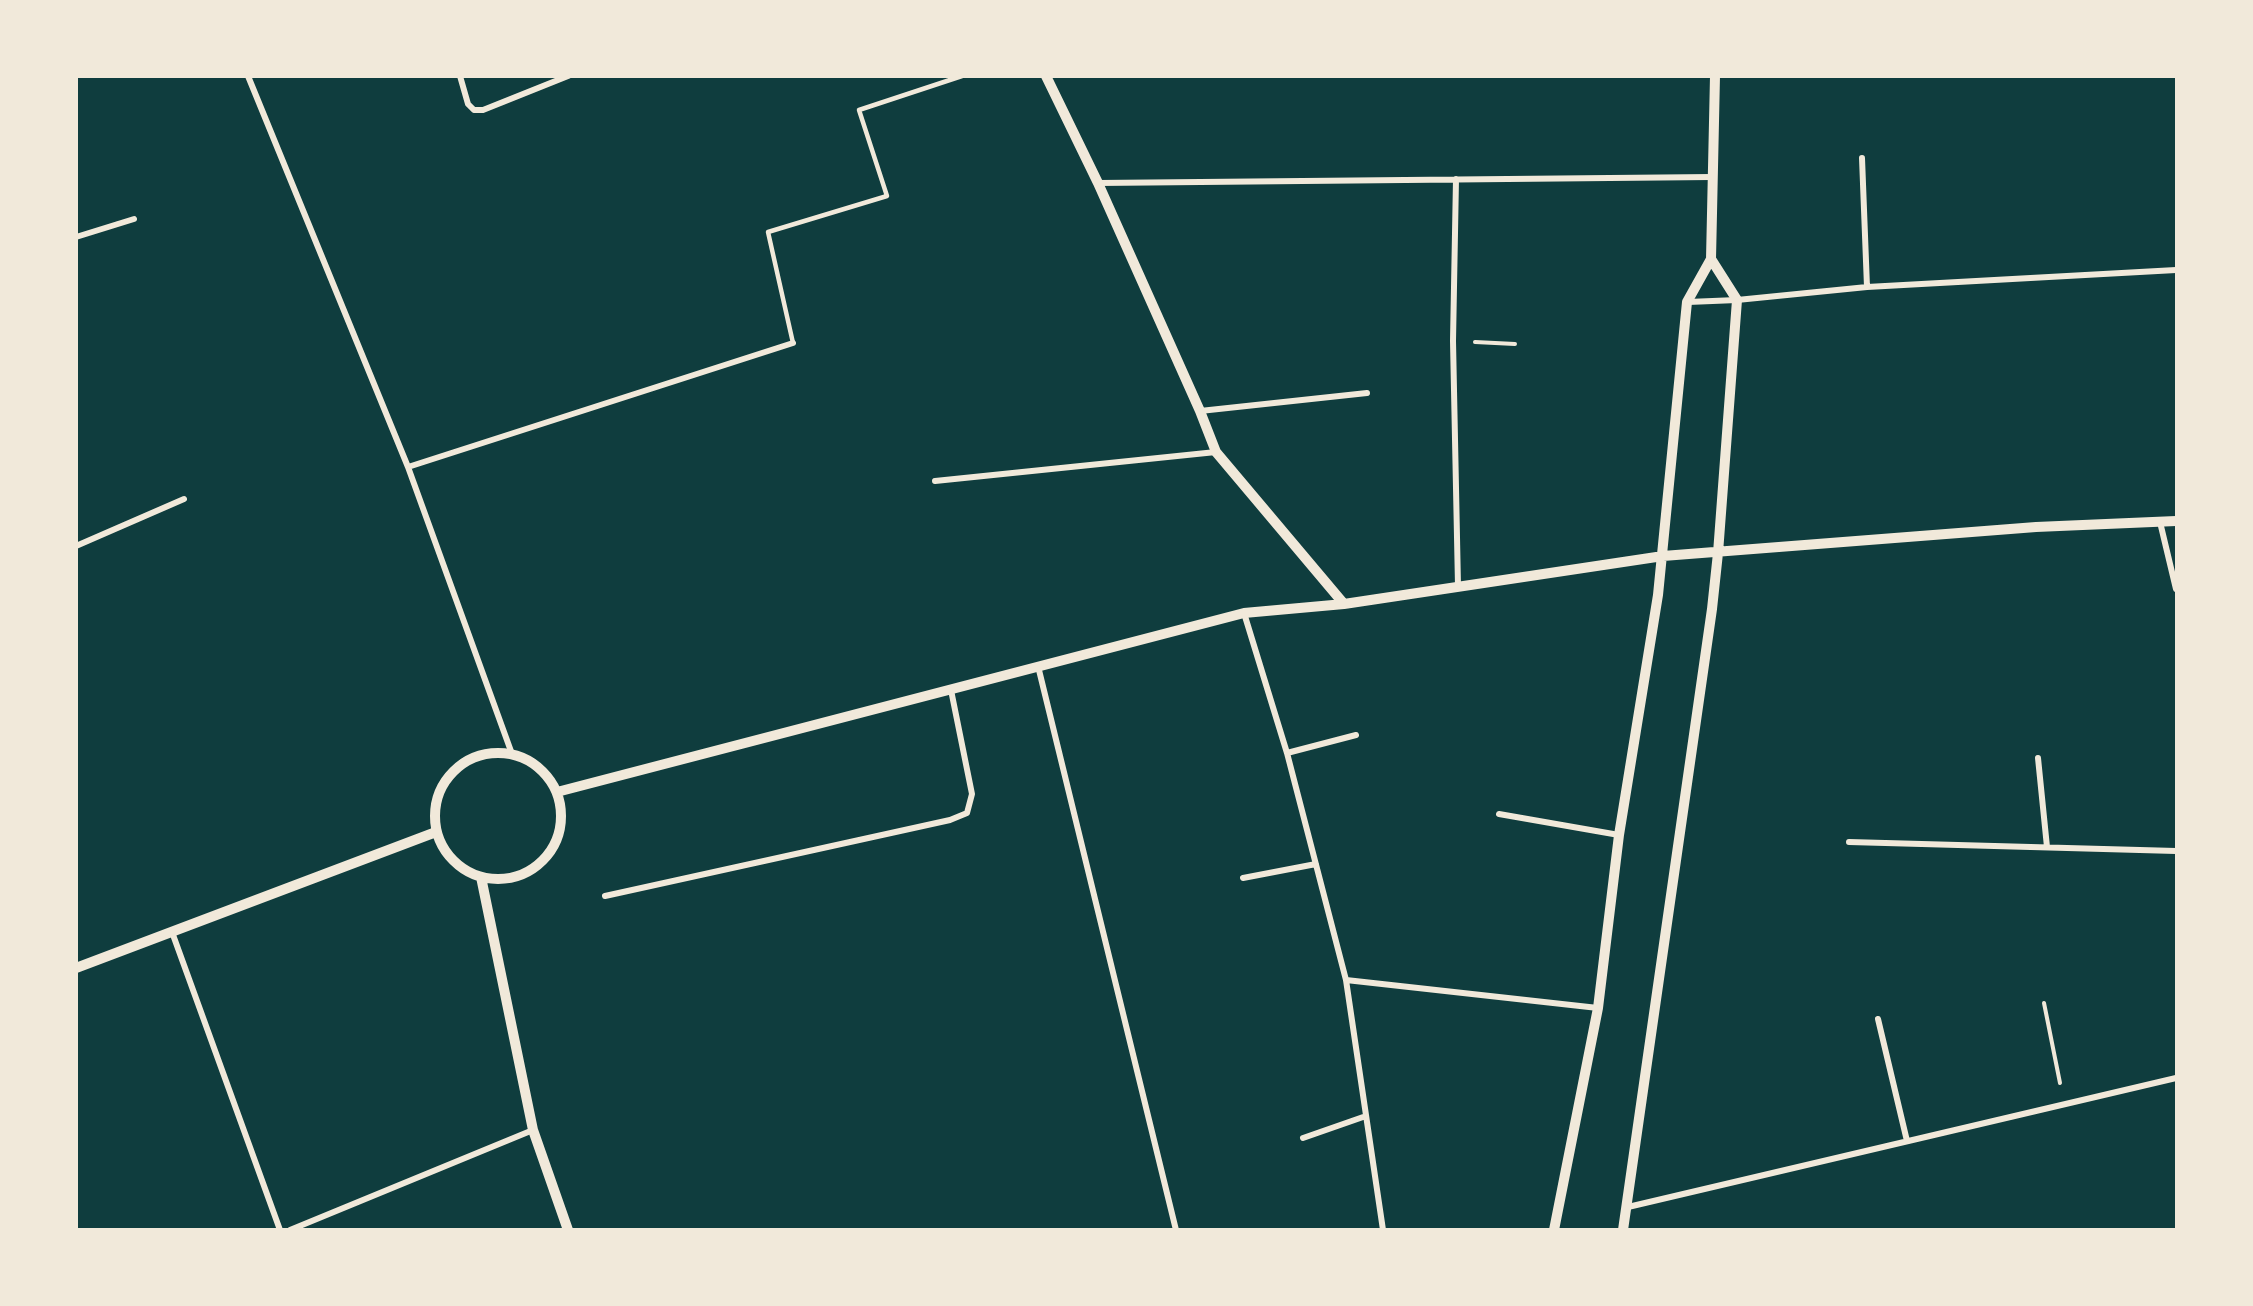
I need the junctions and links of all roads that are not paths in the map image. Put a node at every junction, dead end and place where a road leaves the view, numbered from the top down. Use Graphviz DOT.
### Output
graph roads {
  1 [pos="249,76"];
  2 [pos="460,76"];
  3 [pos="568,76"];
  4 [pos="962,76"];
  5 [pos="1046,76"];
  6 [pos="1715,76"];
  7 [pos="1862,158"];
  8 [pos="1712,177"];
  9 [pos="1456,179"];
  10 [pos="1098,183"];
  11 [pos="135,219"];
  12 [pos="76,237"];
  13 [pos="1711,259"];
  14 [pos="2176,270"];
  15 [pos="1867,287"];
  16 [pos="1737,300"];
  17 [pos="1687,302"];
  18 [pos="793,344"];
  19 [pos="1367,393"];
  20 [pos="1200,411"];
  21 [pos="1216,452"];
  22 [pos="408,467"];
  23 [pos="935,481"];
  24 [pos="184,499"];
  25 [pos="2176,521"];
  26 [pos="2160,522"];
  27 [pos="76,546"];
  28 [pos="1718,553"];
  29 [pos="1663,556"];
  30 [pos="1458,586"];
  31 [pos="2176,589"];
  32 [pos="1344,603"];
  33 [pos="1244,613"];
  34 [pos="1038,666"];
  35 [pos="951,690"];
  36 [pos="1356,735"];
  37 [pos="1287,753"];
  38 [pos="512,754"];
  39 [pos="2038,758"];
  40 [pos="557,792"];
  41 [pos="1499,814"];
  42 [pos="436,832"];
  43 [pos="1619,835"];
  44 [pos="1850,842"];
  45 [pos="2047,847"];
  46 [pos="2176,851"];
  47 [pos="1316,864"];
  48 [pos="481,877"];
  49 [pos="1243,878"];
  50 [pos="604,896"];
  51 [pos="172,932"];
  52 [pos="76,968"];
  53 [pos="1346,980"];
  54 [pos="1598,1008"];
  55 [pos="1878,1019"];
  56 [pos="2176,1078"];
  57 [pos="1366,1116"];
  58 [pos="533,1130"];
  59 [pos="1303,1138"];
  60 [pos="1907,1141"];
  61 [pos="1628,1207"];
  62 [pos="280,1230"];
  63 [pos="290,1230"];
  64 [pos="568,1230"];
  65 [pos="1176,1230"];
  66 [pos="1383,1230"];
  67 [pos="1554,1230"];
  68 [pos="1623,1230"];
  1 -- 22 [label="street"];
  2 -- 3 [label="street"];
  4 -- 18 [label="lane"];
  5 -- 10 [label="street"];
  6 -- 8 [label="street"];
  7 -- 15 [label="street"];
  8 -- 9 [label="street"];
  8 -- 13 [label="street"];
  9 -- 10 [label="street"];
  9 -- 30 [label="street"];
  10 -- 20 [label="street"];
  11 -- 12 [label="street"];
  13 -- 16 [label="street"];
  13 -- 17 [label="street"];
  14 -- 15 [label="street"];
  15 -- 16 [label="street"];
  16 -- 17 [label="street"];
  16 -- 28 [label="street"];
  17 -- 29 [label="street"];
  18 -- 22 [label="street"];
  19 -- 20 [label="street"];
  20 -- 21 [label="street"];
  21 -- 23 [label="street"];
  21 -- 32 [label="street"];
  22 -- 38 [label="street"];
  24 -- 27 [label="street"];
  25 -- 26 [label="street"];
  26 -- 28 [label="street"];
  26 -- 31 [label="street"];
  28 -- 29 [label="street"];
  28 -- 61 [label="street"];
  29 -- 30 [label="street"];
  29 -- 43 [label="street"];
  30 -- 32 [label="street"];
  32 -- 33 [label="street"];
  33 -- 34 [label="street"];
  33 -- 37 [label="street"];
  34 -- 35 [label="street"];
  34 -- 65 [label="street"];
  35 -- 40 [label="street"];
  35 -- 50 [label="street"];
  36 -- 37 [label="street"];
  37 -- 47 [label="street"];
  38 -- 40 [label="street"];
  38 -- 42 [label="street"];
  39 -- 45 [label="street"];
  40 -- 48 [label="street"];
  41 -- 43 [label="street"];
  42 -- 48 [label="street"];
  42 -- 51 [label="street"];
  43 -- 54 [label="street"];
  44 -- 45 [label="street"];
  45 -- 46 [label="street"];
  47 -- 49 [label="street"];
  47 -- 53 [label="street"];
  48 -- 58 [label="street"];
  51 -- 52 [label="street"];
  51 -- 62 [label="street"];
  53 -- 54 [label="street"];
  53 -- 57 [label="street"];
  54 -- 67 [label="street"];
  55 -- 60 [label="street"];
  56 -- 60 [label="street"];
  57 -- 59 [label="street"];
  57 -- 66 [label="street"];
  58 -- 63 [label="street"];
  58 -- 64 [label="street"];
  60 -- 61 [label="street"];
  61 -- 68 [label="street"];
}
